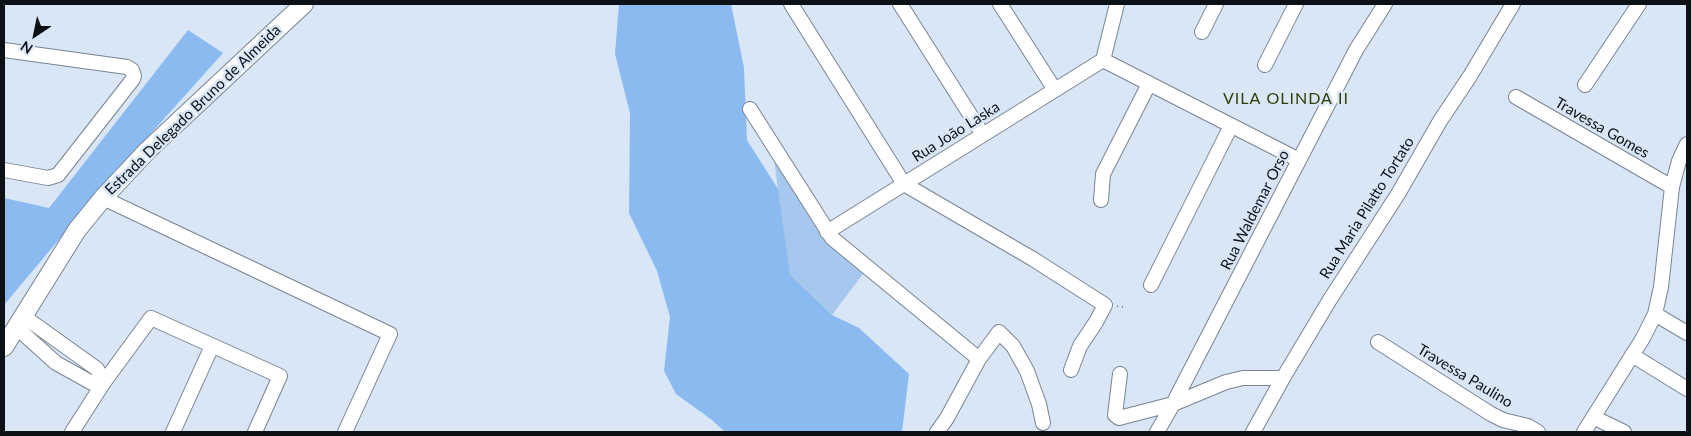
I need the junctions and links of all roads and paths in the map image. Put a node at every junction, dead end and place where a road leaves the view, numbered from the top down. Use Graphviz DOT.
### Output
graph roads {
  1 [pos="304,4"];
  2 [pos="791,4"];
  3 [pos="900,4"];
  4 [pos="1000,4"];
  5 [pos="1117,4"];
  6 [pos="1216,4"];
  7 [pos="1296,4"];
  8 [pos="1385,4"];
  9 [pos="1513,4"];
  10 [pos="1639,4"];
  11 [pos="1202,32"];
  12 [pos="4,50"];
  13 [pos="1103,60"];
  14 [pos="1265,65"];
  15 [pos="1149,84"];
  16 [pos="1585,85"];
  17 [pos="1055,90"];
  18 [pos="1516,97"];
  19 [pos="750,109"];
  20 [pos="1231,126"];
  21 [pos="983,135"];
  22 [pos="1686,147"];
  23 [pos="1299,160"];
  24 [pos="4,170"];
  25 [pos="904,184"];
  26 [pos="1672,187"];
  27 [pos="103,198"];
  28 [pos="1101,200"];
  29 [pos="826,232"];
  30 [pos="1150,285"];
  31 [pos="1655,314"];
  32 [pos="20,321"];
  33 [pos="1687,334"];
  34 [pos="1378,342"];
  35 [pos="212,346"];
  36 [pos="4,347"];
  37 [pos="1632,355"];
  38 [pos="979,359"];
  39 [pos="1071,370"];
  40 [pos="1120,374"];
  41 [pos="1283,378"];
  42 [pos="104,382"];
  43 [pos="1687,389"];
  44 [pos="1173,404"];
  45 [pos="1593,417"];
  46 [pos="1042,423"];
  47 [pos="72,432"];
  48 [pos="173,432"];
  49 [pos="255,432"];
  50 [pos="345,432"];
  51 [pos="937,432"];
  52 [pos="1157,432"];
  53 [pos="1253,432"];
  54 [pos="1538,432"];
  55 [pos="1584,432"];
  56 [pos="1624,432"];
  1 -- 27 [label="main road, Estrada Delegado Bruno de Almeida"];
  2 -- 25 [label="street"];
  3 -- 21 [label="street"];
  4 -- 17 [label="street"];
  5 -- 13 [label="street"];
  6 -- 11 [label="street"];
  7 -- 14 [label="street"];
  8 -- 23 [label="street, Rua Waldemar Orso"];
  9 -- 41 [label="street, Rua Maria Pilatto Tortato"];
  10 -- 16 [label="street"];
  12 -- 24 [label="street"];
  13 -- 15 [label="street"];
  13 -- 17 [label="street, Rua João Laska"];
  15 -- 20 [label="street"];
  15 -- 28 [label="street"];
  17 -- 21 [label="street, Rua João Laska"];
  18 -- 26 [label="street, Travessa Gomes"];
  19 -- 29 [label="street"];
  20 -- 23 [label="street"];
  20 -- 30 [label="street"];
  21 -- 25 [label="street, Rua João Laska"];
  22 -- 26 [label="street"];
  23 -- 44 [label="street, Rua Waldemar Orso"];
  25 -- 29 [label="street, Rua João Laska"];
  25 -- 39 [label="street"];
  26 -- 31 [label="street"];
  27 -- 32 [label="main road, Estrada Delegado Bruno de Almeida"];
  27 -- 50 [label="street"];
  29 -- 38 [label="street"];
  31 -- 33 [label="street"];
  31 -- 37 [label="street"];
  32 -- 36 [label="main road, Estrada Delegado Bruno de Almeida"];
  32 -- 42 [label="street"];
  32 -- 42 [label="street"];
  34 -- 54 [label="street, Travessa Paulino"];
  35 -- 42 [label="street"];
  35 -- 48 [label="street"];
  35 -- 49 [label="street"];
  37 -- 43 [label="street"];
  37 -- 45 [label="street"];
  38 -- 46 [label="street"];
  38 -- 51 [label="street"];
  40 -- 44 [label="street"];
  41 -- 44 [label="street"];
  41 -- 53 [label="street, Rua Maria Pilatto Tortato"];
  42 -- 47 [label="street"];
  44 -- 52 [label="street, Rua Waldemar Orso"];
  45 -- 55 [label="street"];
  45 -- 56 [label="street"];
}
